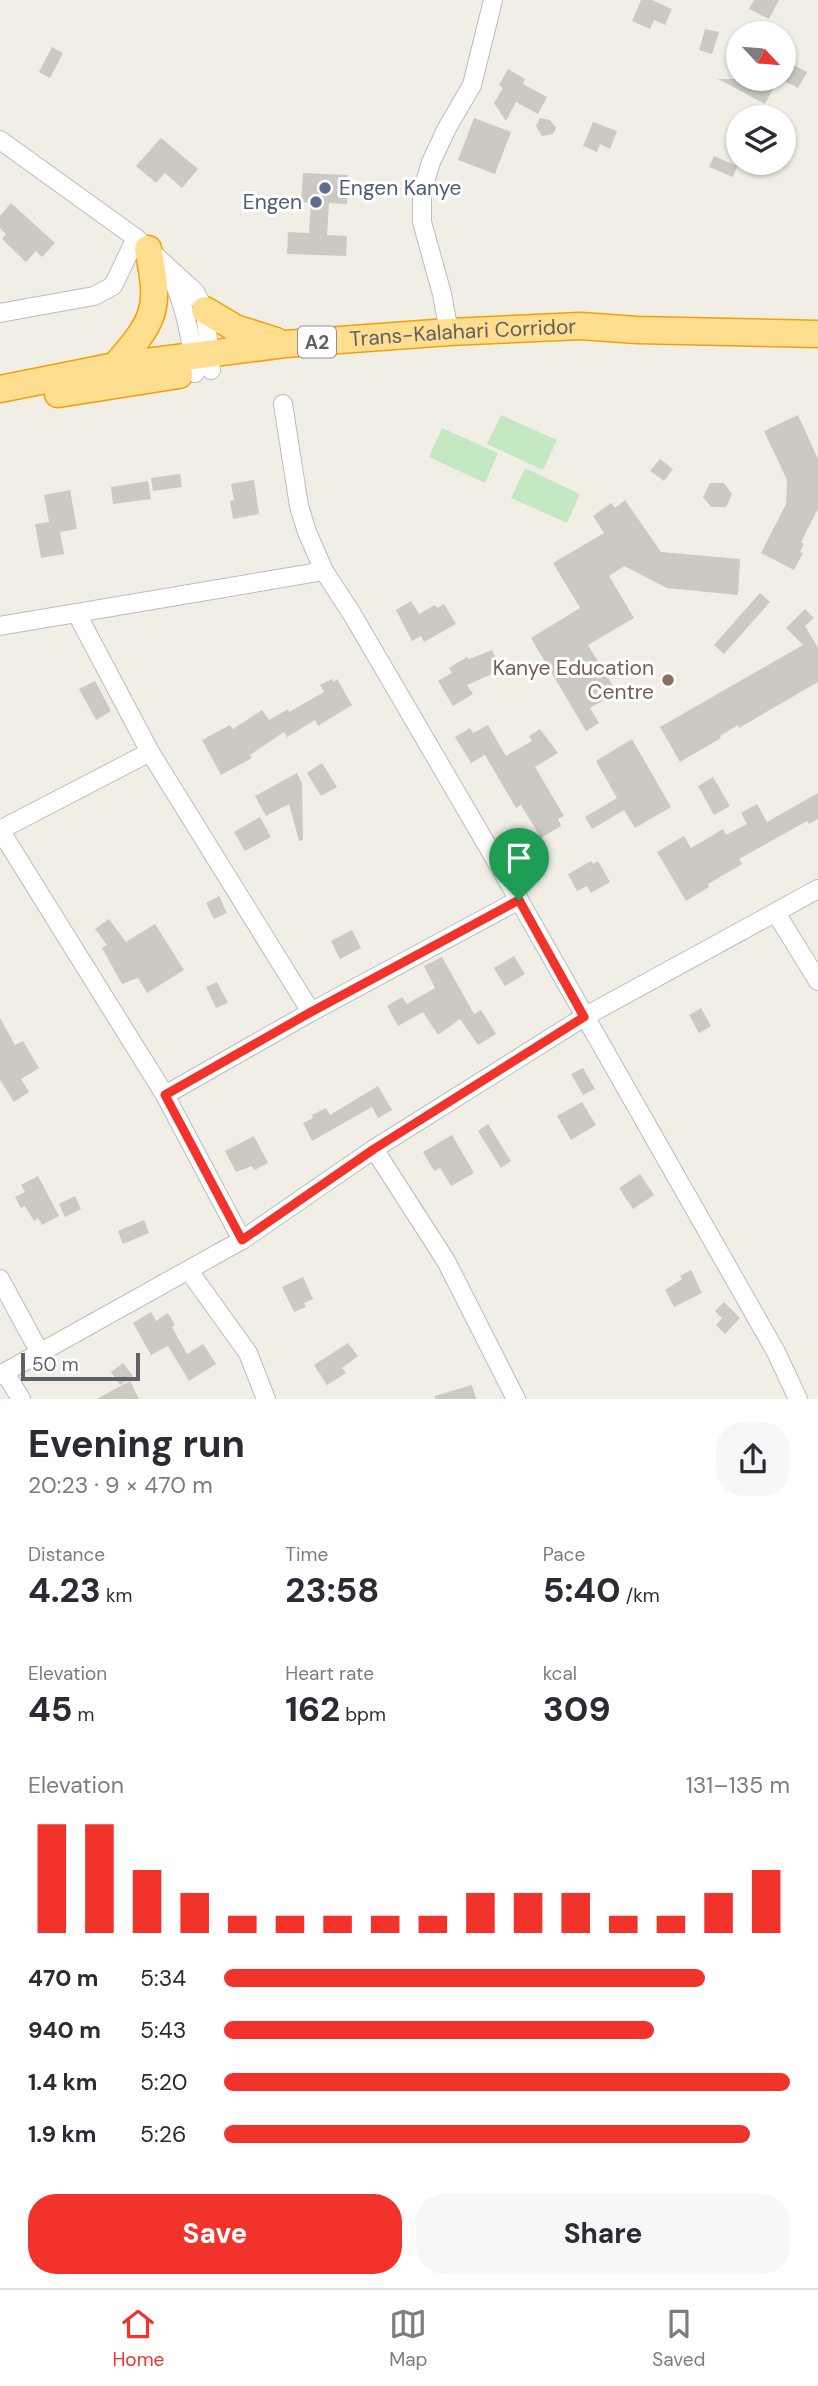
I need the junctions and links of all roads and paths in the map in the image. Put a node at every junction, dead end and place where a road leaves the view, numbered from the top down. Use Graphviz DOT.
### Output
graph roads {
  1 [pos="493,0"];
  2 [pos="0,140"];
  3 [pos="149,249"];
  4 [pos="205,310"];
  5 [pos="0,313"];
  6 [pos="637,330"];
  7 [pos="449,332"];
  8 [pos="818,334"];
  9 [pos="285,344"];
  10 [pos="202,363"];
  11 [pos="115,366"];
  12 [pos="0,389"];
  13 [pos="0,401"];
  14 [pos="283,404"];
  15 [pos="324,571"];
  16 [pos="77,614"];
  17 [pos="0,626"];
  18 [pos="150,751"];
  19 [pos="0,830"];
  20 [pos="818,889"];
  21 [pos="519,900"];
  22 [pos="776,913"];
  23 [pos="818,981"];
  24 [pos="311,1012"];
  25 [pos="584,1017"];
  26 [pos="165,1095"];
  27 [pos="374,1149"];
  28 [pos="242,1240"];
  29 [pos="189,1271"];
  30 [pos="0,1279"];
  31 [pos="40,1353"];
  32 [pos="3,1374"];
  33 [pos="21,1399"];
  34 [pos="266,1399"];
  35 [pos="516,1399"];
  36 [pos="798,1399"];
  1 -- 7 [label="street"];
  2 -- 3 [label="street"];
  3 -- 4 [label="street"];
  3 -- 5 [label="street"];
  3 -- 10 [label="street"];
  3 -- 11 [label="highway"];
  4 -- 9 [label="highway"];
  4 -- 10 [label="street"];
  6 -- 7 [label="highway, Trans-Kalahari Corridor / A2"];
  6 -- 8 [label="highway, Trans-Kalahari Corridor / A2"];
  6 -- 10 [label="highway, Trans-Kalahari Corridor / A2"];
  7 -- 9 [label="highway, Trans-Kalahari Corridor / A2"];
  9 -- 10 [label="highway, Trans-Kalahari Corridor / A2"];
  10 -- 11 [label="highway, Trans-Kalahari Corridor / A2"];
  10 -- 13 [label="highway, Trans-Kalahari Corridor / A2"];
  11 -- 12 [label="highway, Trans-Kalahari Corridor / A2"];
  14 -- 15 [label="street"];
  15 -- 16 [label="street"];
  15 -- 21 [label="street"];
  16 -- 17 [label="street"];
  16 -- 18 [label="street"];
  18 -- 19 [label="street"];
  18 -- 24 [label="street"];
  19 -- 26 [label="street"];
  20 -- 22 [label="street"];
  21 -- 24 [label="street"];
  21 -- 25 [label="street"];
  22 -- 23 [label="street"];
  22 -- 25 [label="street"];
  24 -- 26 [label="street"];
  25 -- 27 [label="street"];
  25 -- 36 [label="street"];
  26 -- 28 [label="street"];
  27 -- 28 [label="street"];
  27 -- 35 [label="street"];
  28 -- 29 [label="street"];
  29 -- 31 [label="street"];
  29 -- 34 [label="street"];
  30 -- 31 [label="street"];
  31 -- 32 [label="street"];
  32 -- 33 [label="street"];
}
